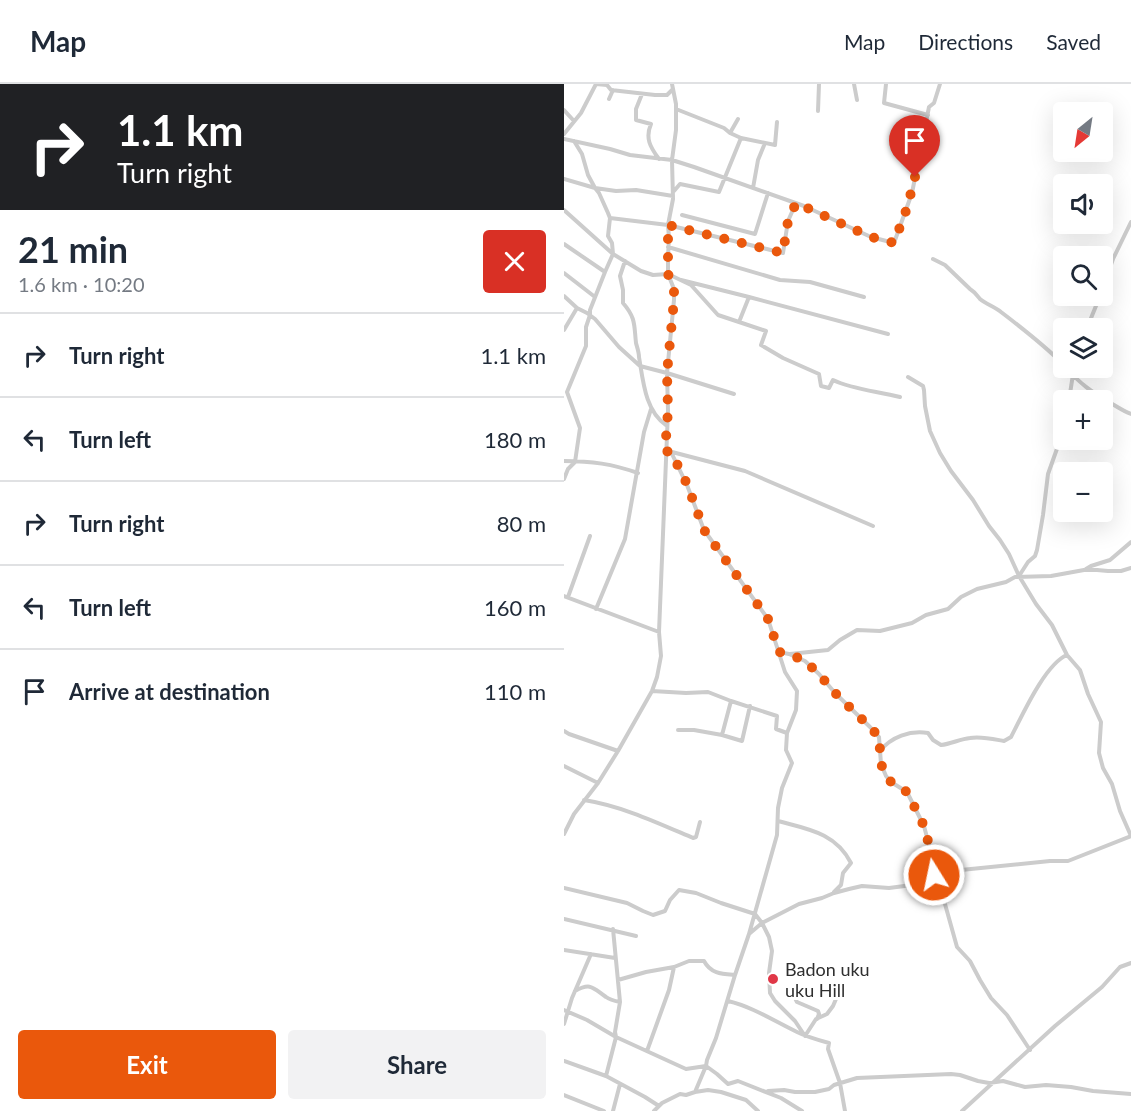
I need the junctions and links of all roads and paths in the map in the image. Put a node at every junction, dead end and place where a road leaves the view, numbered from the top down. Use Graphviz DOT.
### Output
graph roads {
  1 [pos="596,84"];
  2 [pos="819,84"];
  3 [pos="855,84"];
  4 [pos="886,84"];
  5 [pos="940,84"];
  6 [pos="607,85"];
  7 [pos="672,87"];
  8 [pos="613,90"];
  9 [pos="642,94"];
  10 [pos="609,99"];
  11 [pos="857,100"];
  12 [pos="676,109"];
  13 [pos="564,110"];
  14 [pos="818,111"];
  15 [pos="928,116"];
  16 [pos="738,118"];
  17 [pos="574,121"];
  18 [pos="777,122"];
  19 [pos="730,133"];
  20 [pos="564,137"];
  21 [pos="741,138"];
  22 [pos="573,140"];
  23 [pos="765,143"];
  24 [pos="659,159"];
  25 [pos="672,160"];
  26 [pos="724,178"];
  27 [pos="564,179"];
  28 [pos="595,188"];
  29 [pos="753,188"];
  30 [pos="768,193"];
  31 [pos="673,194"];
  32 [pos="796,203"];
  33 [pos="564,210"];
  34 [pos="568,214"];
  35 [pos="682,215"];
  36 [pos="610,218"];
  37 [pos="564,221"];
  38 [pos="1131,222"];
  39 [pos="668,225"];
  40 [pos="564,244"];
  41 [pos="668,247"];
  42 [pos="613,254"];
  43 [pos="933,259"];
  44 [pos="1113,259"];
  45 [pos="625,261"];
  46 [pos="605,272"];
  47 [pos="564,273"];
  48 [pos="668,274"];
  49 [pos="681,280"];
  50 [pos="564,296"];
  51 [pos="595,297"];
  52 [pos="748,297"];
  53 [pos="864,297"];
  54 [pos="577,308"];
  55 [pos="590,315"];
  56 [pos="740,322"];
  57 [pos="564,330"];
  58 [pos="888,334"];
  59 [pos="1053,355"];
  60 [pos="640,366"];
  61 [pos="667,373"];
  62 [pos="908,377"];
  63 [pos="1075,378"];
  64 [pos="734,394"];
  65 [pos="900,397"];
  66 [pos="651,409"];
  67 [pos="1131,414"];
  68 [pos="666,425"];
  69 [pos="1057,450"];
  70 [pos="665,451"];
  71 [pos="671,452"];
  72 [pos="564,461"];
  73 [pos="575,461"];
  74 [pos="638,473"];
  75 [pos="564,479"];
  76 [pos="873,526"];
  77 [pos="590,536"];
  78 [pos="1131,542"];
  79 [pos="1131,568"];
  80 [pos="1084,570"];
  81 [pos="1019,576"];
  82 [pos="566,596"];
  83 [pos="596,609"];
  84 [pos="659,632"];
  85 [pos="779,652"];
  86 [pos="789,654"];
  87 [pos="1067,655"];
  88 [pos="652,691"];
  89 [pos="731,702"];
  90 [pos="750,706"];
  91 [pos="678,730"];
  92 [pos="564,731"];
  93 [pos="787,733"];
  94 [pos="722,735"];
  95 [pos="618,751"];
  96 [pos="880,751"];
  97 [pos="564,766"];
  98 [pos="598,783"];
  99 [pos="584,801"];
  100 [pos="778,821"];
  101 [pos="700,822"];
  102 [pos="566,825"];
  103 [pos="564,834"];
  104 [pos="1131,836"];
  105 [pos="934,875"];
  106 [pos="564,888"];
  107 [pos="834,893"];
  108 [pos="755,914"];
  109 [pos="564,919"];
  110 [pos="762,922"];
  111 [pos="613,929"];
  112 [pos="749,934"];
  113 [pos="636,936"];
  114 [pos="564,950"];
  115 [pos="591,954"];
  116 [pos="615,958"];
  117 [pos="1131,963"];
  118 [pos="674,967"];
  119 [pos="735,975"];
  120 [pos="618,980"];
  121 [pos="796,989"];
  122 [pos="575,991"];
  123 [pos="839,992"];
  124 [pos="728,1000"];
  125 [pos="620,1002"];
  126 [pos="566,1010"];
  127 [pos="816,1019"];
  128 [pos="564,1024"];
  129 [pos="805,1036"];
  130 [pos="616,1037"];
  131 [pos="1030,1050"];
  132 [pos="647,1051"];
  133 [pos="564,1061"];
  134 [pos="706,1066"];
  135 [pos="606,1076"];
  136 [pos="995,1082"];
  137 [pos="840,1083"];
  138 [pos="620,1084"];
  139 [pos="764,1091"];
  140 [pos="695,1092"];
  141 [pos="1131,1094"];
  142 [pos="564,1095"];
  143 [pos="659,1106"];
  144 [pos="604,1111"];
  145 [pos="613,1111"];
  146 [pos="654,1111"];
  147 [pos="758,1111"];
  148 [pos="802,1111"];
  149 [pos="845,1111"];
  150 [pos="962,1111"];
  1 -- 6 [label="street"];
  1 -- 17 [label="street"];
  2 -- 14 [label="street"];
  3 -- 11 [label="street"];
  4 -- 15 [label="street"];
  5 -- 15 [label="street"];
  6 -- 8 [label="street"];
  7 -- 9 [label="street"];
  7 -- 12 [label="street"];
  8 -- 9 [label="street"];
  8 -- 10 [label="street"];
  9 -- 24 [label="street"];
  12 -- 19 [label="street"];
  12 -- 25 [label="street"];
  13 -- 17 [label="street"];
  15 -- 32 [label="street"];
  16 -- 19 [label="street"];
  17 -- 20 [label="street"];
  18 -- 23 [label="street"];
  19 -- 21 [label="street"];
  20 -- 22 [label="street"];
  21 -- 23 [label="street"];
  21 -- 26 [label="street"];
  22 -- 24 [label="street"];
  22 -- 28 [label="street"];
  23 -- 29 [label="street"];
  24 -- 25 [label="street"];
  25 -- 26 [label="street"];
  25 -- 31 [label="street"];
  26 -- 29 [label="street"];
  26 -- 31 [label="street"];
  27 -- 28 [label="street"];
  28 -- 31 [label="street"];
  28 -- 36 [label="street"];
  29 -- 30 [label="street"];
  30 -- 32 [label="street"];
  30 -- 35 [label="street"];
  31 -- 39 [label="street"];
  32 -- 39 [label="street"];
  33 -- 34 [label="street"];
  34 -- 37 [label="street"];
  34 -- 42 [label="street"];
  36 -- 39 [label="street"];
  36 -- 42 [label="street"];
  38 -- 44 [label="street"];
  39 -- 41 [label="street"];
  40 -- 46 [label="street"];
  41 -- 48 [label="street"];
  41 -- 53 [label="street"];
  42 -- 45 [label="street"];
  42 -- 46 [label="street"];
  43 -- 59 [label="street"];
  45 -- 48 [label="street"];
  45 -- 60 [label="street"];
  46 -- 51 [label="street"];
  47 -- 51 [label="street"];
  48 -- 49 [label="street"];
  48 -- 61 [label="street"];
  49 -- 52 [label="street"];
  49 -- 56 [label="street"];
  50 -- 54 [label="street"];
  51 -- 55 [label="street"];
  52 -- 56 [label="street"];
  52 -- 58 [label="street"];
  54 -- 55 [label="street"];
  54 -- 57 [label="street"];
  55 -- 60 [label="street"];
  55 -- 73 [label="street"];
  56 -- 65 [label="street"];
  60 -- 61 [label="street"];
  60 -- 66 [label="street"];
  61 -- 64 [label="street"];
  61 -- 68 [label="street"];
  62 -- 81 [label="street"];
  63 -- 67 [label="street"];
  66 -- 68 [label="street"];
  66 -- 74 [label="street"];
  68 -- 70 [label="street"];
  69 -- 81 [label="street"];
  70 -- 71 [label="street"];
  70 -- 84 [label="street"];
  71 -- 76 [label="street"];
  71 -- 85 [label="street"];
  72 -- 73 [label="street"];
  73 -- 74 [label="street"];
  73 -- 75 [label="street"];
  74 -- 83 [label="street"];
  77 -- 82 [label="street"];
  78 -- 80 [label="street"];
  79 -- 80 [label="street"];
  80 -- 81 [label="street"];
  81 -- 86 [label="street"];
  81 -- 87 [label="street"];
  82 -- 83 [label="street"];
  83 -- 84 [label="street"];
  84 -- 88 [label="street"];
  85 -- 86 [label="street"];
  85 -- 93 [label="street"];
  86 -- 96 [label="street"];
  87 -- 96 [label="street"];
  87 -- 104 [label="street"];
  88 -- 89 [label="street"];
  88 -- 95 [label="street"];
  89 -- 90 [label="street"];
  89 -- 94 [label="street"];
  90 -- 93 [label="street"];
  90 -- 94 [label="street"];
  91 -- 94 [label="street"];
  92 -- 95 [label="street"];
  93 -- 100 [label="street"];
  95 -- 98 [label="street"];
  96 -- 105 [label="street"];
  97 -- 98 [label="street"];
  98 -- 99 [label="street"];
  99 -- 101 [label="street"];
  99 -- 102 [label="street"];
  100 -- 107 [label="street"];
  100 -- 108 [label="street"];
  102 -- 103 [label="street"];
  104 -- 105 [label="street"];
  105 -- 107 [label="street"];
  105 -- 131 [label="street"];
  106 -- 108 [label="street"];
  107 -- 110 [label="street"];
  108 -- 110 [label="street"];
  108 -- 112 [label="street"];
  109 -- 111 [label="street"];
  110 -- 112 [label="street"];
  110 -- 129 [label="street"];
  111 -- 113 [label="street"];
  111 -- 116 [label="street"];
  112 -- 119 [label="street"];
  114 -- 115 [label="street"];
  115 -- 116 [label="street"];
  115 -- 122 [label="street"];
  116 -- 120 [label="street"];
  117 -- 131 [label="street"];
  118 -- 119 [label="street"];
  118 -- 120 [label="street"];
  118 -- 132 [label="street"];
  119 -- 124 [label="street"];
  120 -- 125 [label="street"];
  121 -- 127 [label="street"];
  122 -- 125 [label="street"];
  122 -- 126 [label="street"];
  123 -- 127 [label="street"];
  124 -- 129 [label="street"];
  124 -- 134 [label="street"];
  125 -- 130 [label="street"];
  126 -- 128 [label="street"];
  126 -- 130 [label="street"];
  127 -- 129 [label="street"];
  129 -- 137 [label="street"];
  130 -- 132 [label="street"];
  130 -- 135 [label="street"];
  131 -- 136 [label="street"];
  132 -- 134 [label="street"];
  133 -- 135 [label="street"];
  134 -- 139 [label="street"];
  134 -- 140 [label="street"];
  135 -- 138 [label="street"];
  136 -- 137 [label="street"];
  136 -- 141 [label="street"];
  136 -- 150 [label="street"];
  137 -- 139 [label="street"];
  137 -- 149 [label="street"];
  138 -- 143 [label="street"];
  138 -- 145 [label="street"];
  139 -- 148 [label="street"];
  140 -- 143 [label="street"];
  140 -- 147 [label="street"];
  142 -- 144 [label="street"];
  143 -- 146 [label="street"];
}
